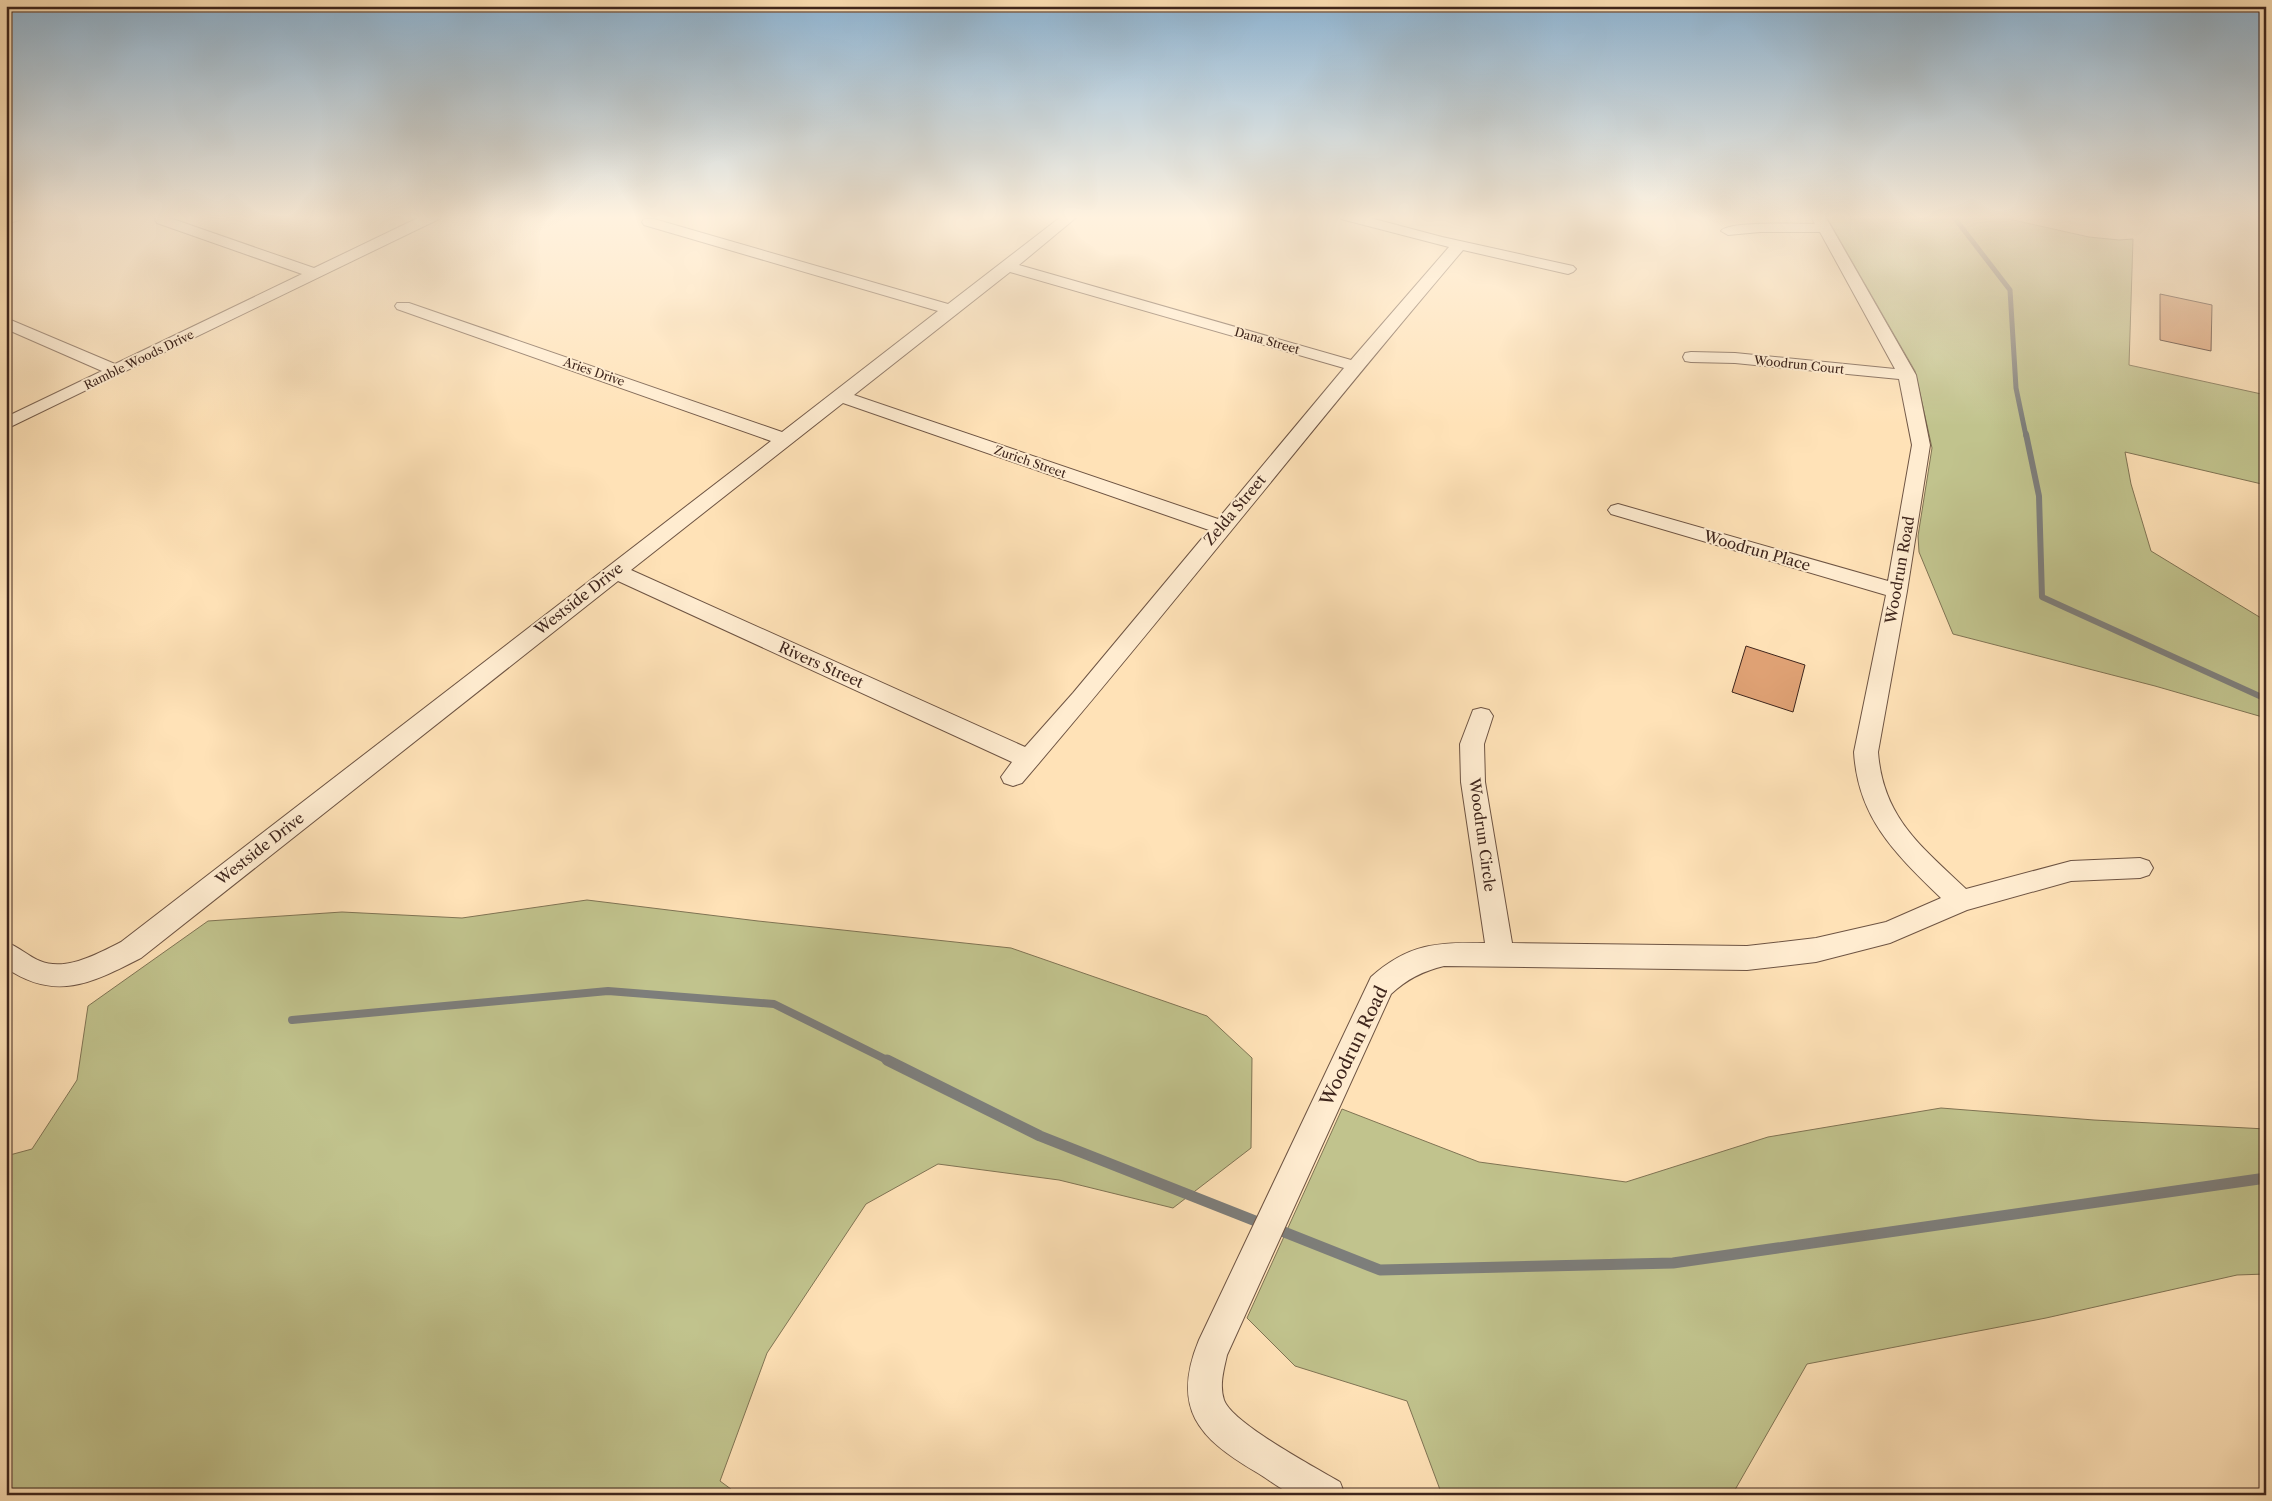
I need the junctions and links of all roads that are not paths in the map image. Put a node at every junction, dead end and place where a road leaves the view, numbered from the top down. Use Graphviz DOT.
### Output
graph roads {
  1 [pos="291,286"];
  2 [pos="869,286"];
  3 [pos="981,286"];
  4 [pos="1077,286"];
  5 [pos="1424,286"];
  6 [pos="1857,286"];
  7 [pos="403,306"];
  8 [pos="951,310"];
  9 [pos="6,323"];
  10 [pos="1691,357"];
  11 [pos="1355,366"];
  12 [pos="116,371"];
  13 [pos="1907,376"];
  14 [pos="840,396"];
  15 [pos="6,424"];
  16 [pos="784,439"];
  17 [pos="1618,510"];
  18 [pos="1220,527"];
  19 [pos="614,571"];
  20 [pos="1897,591"];
  21 [pos="1481,716"];
  22 [pos="1028,759"];
  23 [pos="1013,777"];
  24 [pos="2140,868"];
  25 [pos="1961,901"];
  26 [pos="6,954"];
  27 [pos="1500,955"];
  28 [pos="1327,1495"];
  1 -- 12 [label="street, Ramble Woods Drive"];
  2 -- 8 [label="street"];
  3 -- 8 [label="street, Westside Drive"];
  4 -- 11 [label="street, Dana Street"];
  5 -- 11 [label="street, Zelda Street"];
  6 -- 13 [label="street, Woodrun Road"];
  7 -- 16 [label="street, Aries Drive"];
  8 -- 14 [label="street, Westside Drive"];
  9 -- 12 [label="street"];
  10 -- 13 [label="street, Woodrun Court"];
  11 -- 18 [label="street, Zelda Street"];
  12 -- 15 [label="street, Ramble Woods Drive"];
  13 -- 20 [label="street, Woodrun Road"];
  14 -- 16 [label="street, Westside Drive"];
  14 -- 18 [label="street, Zurich Street"];
  16 -- 19 [label="street, Westside Drive"];
  17 -- 20 [label="street, Woodrun Place"];
  18 -- 22 [label="street, Zelda Street"];
  19 -- 22 [label="street, Rivers Street"];
  19 -- 26 [label="street, Westside Drive"];
  20 -- 25 [label="street, Woodrun Road"];
  21 -- 27 [label="street, Woodrun Circle"];
  22 -- 23 [label="street, Zelda Street"];
  24 -- 25 [label="street, Woodrun Road"];
  25 -- 27 [label="street, Woodrun Road"];
  27 -- 28 [label="street, Woodrun Road"];
}
